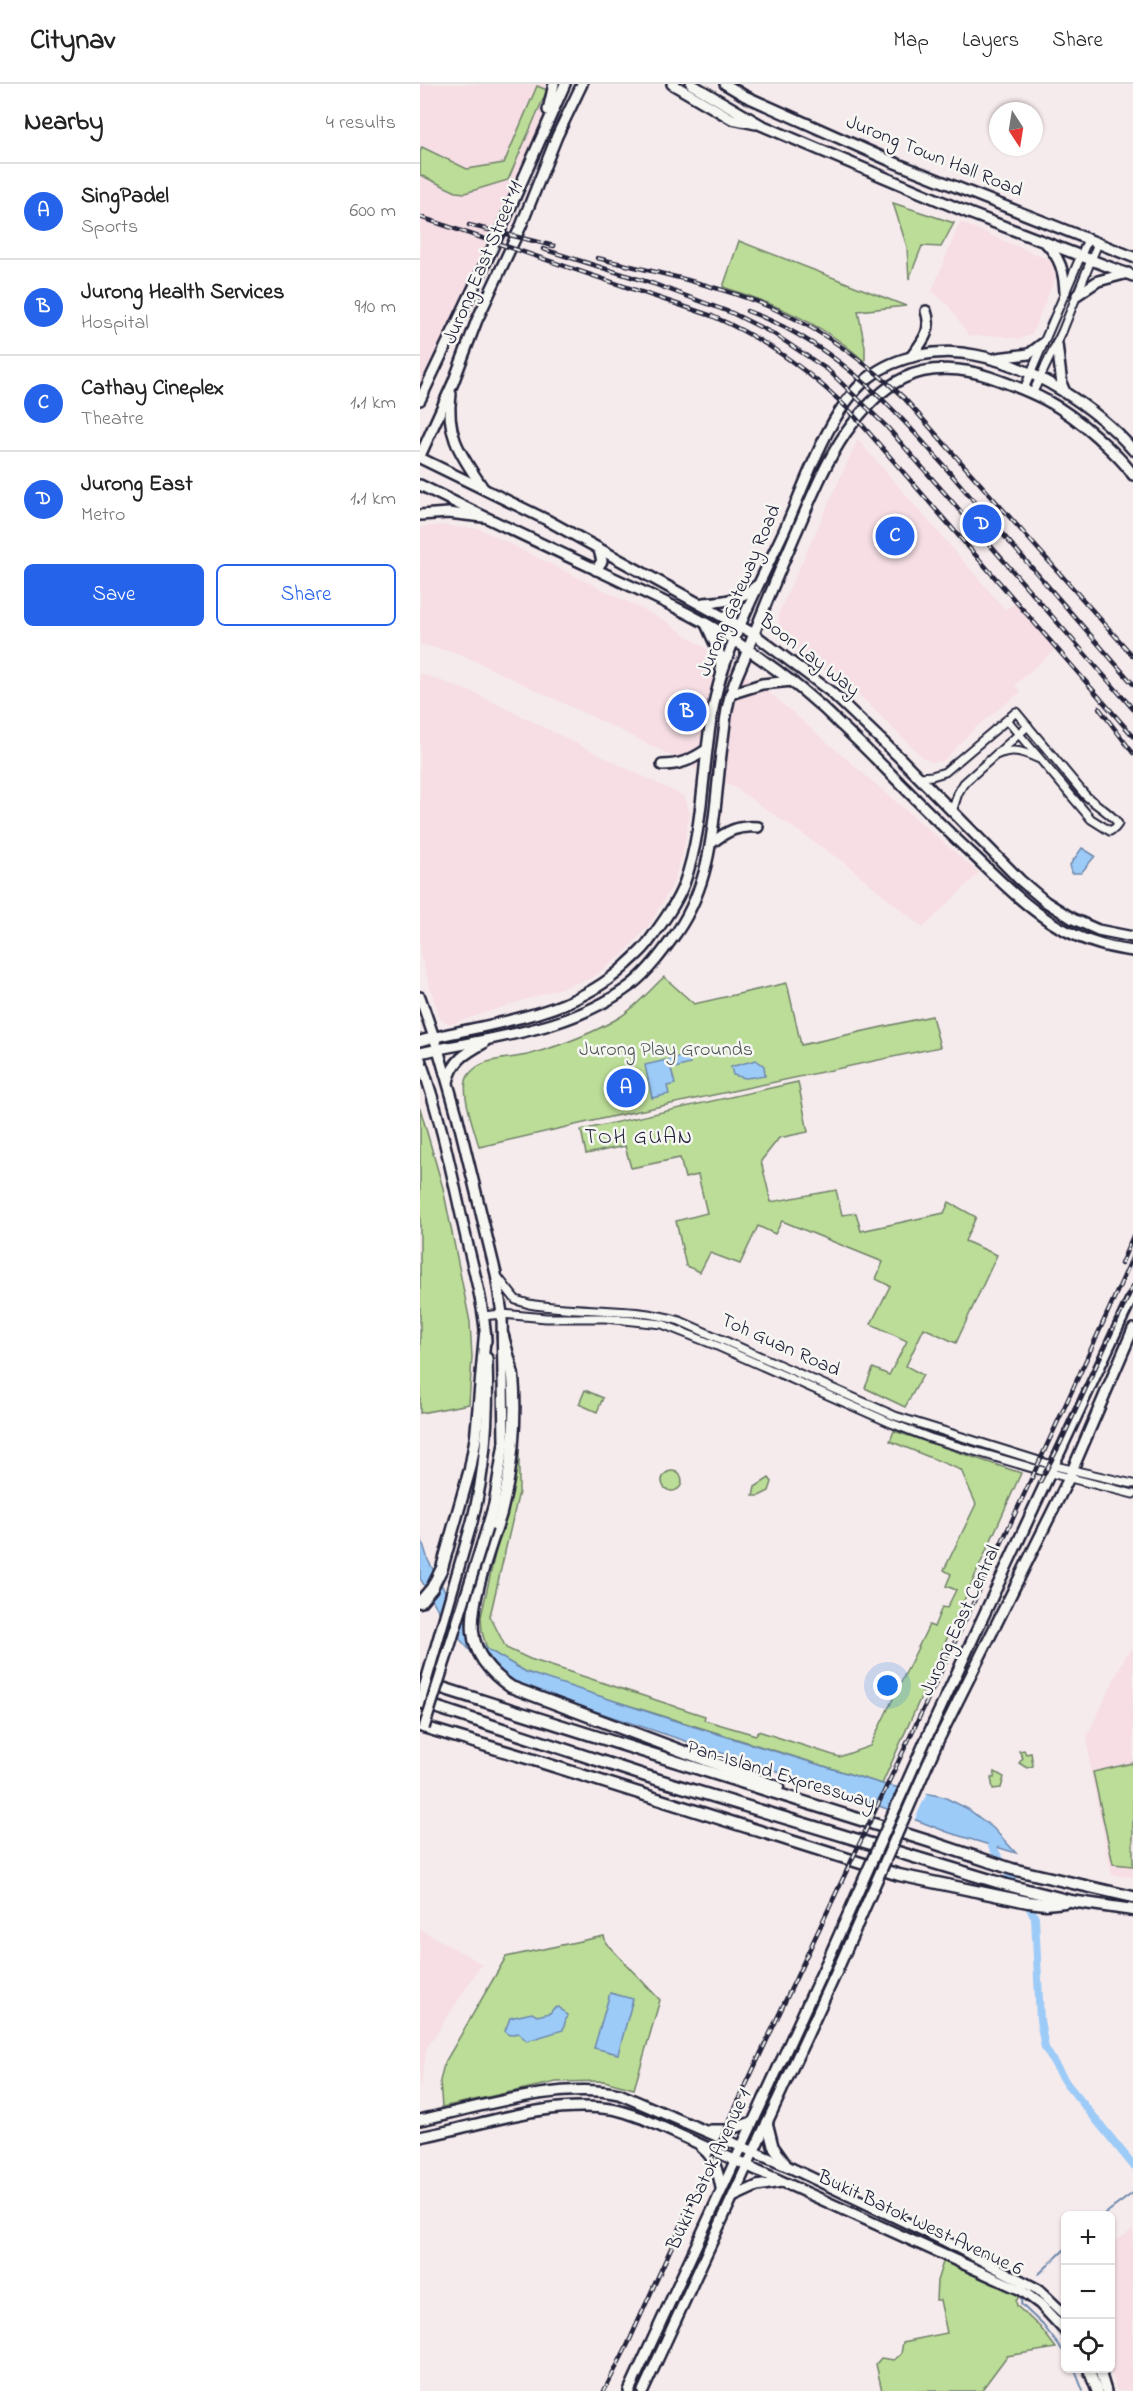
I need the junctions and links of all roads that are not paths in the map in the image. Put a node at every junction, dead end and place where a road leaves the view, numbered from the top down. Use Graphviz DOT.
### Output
graph roads {
  1 [pos="554,84"];
  2 [pos="565,84"];
  3 [pos="582,84"];
  4 [pos="672,84"];
  5 [pos="691,84"];
  6 [pos="725,84"];
  7 [pos="761,125"];
  8 [pos="544,130"];
  9 [pos="1088,239"];
  10 [pos="1045,241"];
  11 [pos="1098,243"];
  12 [pos="1087,257"];
  13 [pos="1133,257"];
  14 [pos="1130,274"];
  15 [pos="1065,292"];
  16 [pos="1077,295"];
  17 [pos="926,311"];
  18 [pos="1042,344"];
  19 [pos="1057,344"];
  20 [pos="958,353"];
  21 [pos="932,354"];
  22 [pos="911,357"];
  23 [pos="991,358"];
  24 [pos="934,370"];
  25 [pos="971,371"];
  26 [pos="433,373"];
  27 [pos="1029,375"];
  28 [pos="1040,379"];
  29 [pos="453,383"];
  30 [pos="420,386"];
  31 [pos="1028,390"];
  32 [pos="1066,394"];
  33 [pos="420,400"];
  34 [pos="1133,450"];
  35 [pos="420,457"];
  36 [pos="1133,475"];
  37 [pos="420,484"];
  38 [pos="485,490"];
  39 [pos="420,515"];
  40 [pos="492,518"];
  41 [pos="599,549"];
  42 [pos="596,570"];
  43 [pos="760,582"];
  44 [pos="701,603"];
  45 [pos="705,622"];
  46 [pos="740,625"];
  47 [pos="754,634"];
  48 [pos="735,640"];
  49 [pos="748,649"];
  50 [pos="721,676"];
  51 [pos="815,679"];
  52 [pos="792,681"];
  53 [pos="805,693"];
  54 [pos="730,694"];
  55 [pos="1007,720"];
  56 [pos="1028,726"];
  57 [pos="1018,734"];
  58 [pos="706,750"];
  59 [pos="991,757"];
  60 [pos="1038,758"];
  61 [pos="662,765"];
  62 [pos="920,777"];
  63 [pos="952,812"];
  64 [pos="758,827"];
  65 [pos="713,842"];
  66 [pos="1133,937"];
  67 [pos="1133,951"];
  68 [pos="420,997"];
  69 [pos="557,1007"];
  70 [pos="563,1020"];
  71 [pos="435,1037"];
  72 [pos="491,1039"];
  73 [pos="420,1041"];
  74 [pos="438,1049"];
  75 [pos="420,1053"];
  76 [pos="420,1059"];
  77 [pos="420,1076"];
  78 [pos="448,1082"];
  79 [pos="435,1102"];
  80 [pos="496,1274"];
  81 [pos="1133,1294"];
  82 [pos="502,1314"];
  83 [pos="483,1316"];
  84 [pos="1133,1329"];
  85 [pos="485,1334"];
  86 [pos="503,1336"];
  87 [pos="1053,1470"];
  88 [pos="1071,1474"];
  89 [pos="1133,1484"];
  90 [pos="1133,1494"];
  91 [pos="420,1602"];
  92 [pos="420,1682"];
  93 [pos="420,1702"];
  94 [pos="422,1727"];
  95 [pos="835,1811"];
  96 [pos="1133,1897"];
  97 [pos="1071,1901"];
  98 [pos="1133,1910"];
  99 [pos="826,1964"];
  100 [pos="837,1971"];
  101 [pos="420,2120"];
  102 [pos="766,2121"];
  103 [pos="752,2122"];
  104 [pos="707,2130"];
  105 [pos="420,2137"];
  106 [pos="693,2140"];
  107 [pos="740,2146"];
  108 [pos="754,2152"];
  109 [pos="734,2160"];
  110 [pos="747,2166"];
  111 [pos="789,2167"];
  112 [pos="786,2182"];
  113 [pos="721,2189"];
  114 [pos="733,2197"];
  115 [pos="1061,2312"];
  116 [pos="1061,2328"];
  117 [pos="1090,2373"];
  118 [pos="1100,2373"];
  119 [pos="629,2391"];
  120 [pos="643,2391"];
  121 [pos="1097,2391"];
  122 [pos="1106,2391"];
  1 -- 8 [label="main road"];
  2 -- 8 [label="main road, Jurong East Street 11"];
  3 -- 29 [label="main road, Jurong East Street 11"];
  4 -- 7 [label="main road, Jurong Town Hall Road"];
  5 -- 7 [label="main road, Jurong Town Hall Road"];
  6 -- 9 [label="main road, Jurong Town Hall Road"];
  7 -- 10 [label="main road, Jurong Town Hall Road"];
  8 -- 26 [label="main road, Jurong East Street 11"];
  9 -- 11 [label="main road, Jurong Town Hall Road"];
  9 -- 12 [label="street"];
  10 -- 12 [label="main road, Jurong Town Hall Road"];
  10 -- 15 [label="main road"];
  11 -- 12 [label="street"];
  11 -- 13 [label="main road, Jurong Town Hall Road"];
  12 -- 14 [label="main road, Jurong Town Hall Road"];
  12 -- 15 [label="street"];
  12 -- 16 [label="street"];
  14 -- 16 [label="main road"];
  15 -- 18 [label="street"];
  16 -- 19 [label="street"];
  17 -- 22 [label="main road"];
  18 -- 23 [label="main road"];
  18 -- 27 [label="street"];
  19 -- 28 [label="street"];
  19 -- 32 [label="main road"];
  20 -- 21 [label="main road, Jurong Gateway Road"];
  20 -- 23 [label="main road, Jurong Gateway Road"];
  20 -- 25 [label="main road"];
  21 -- 22 [label="main road, Jurong Gateway Road"];
  21 -- 24 [label="main road"];
  22 -- 43 [label="main road, Jurong Gateway Road"];
  23 -- 27 [label="main road, Jurong Gateway Road"];
  24 -- 25 [label="main road, Jurong Gateway Road"];
  24 -- 47 [label="main road, Jurong Gateway Road"];
  25 -- 31 [label="main road, Jurong Gateway Road"];
  26 -- 30 [label="main road"];
  26 -- 33 [label="main road, Jurong East Street 11"];
  27 -- 28 [label="main road, Jurong Gateway Road"];
  27 -- 31 [label="street"];
  28 -- 31 [label="street"];
  28 -- 32 [label="main road, Jurong Gateway Road"];
  29 -- 35 [label="main road, Jurong East Street 11"];
  29 -- 38 [label="main road"];
  31 -- 36 [label="main road, Jurong Gateway Road"];
  32 -- 34 [label="main road, Jurong Gateway Road"];
  35 -- 38 [label="main road, Boon Lay Way"];
  37 -- 40 [label="main road, Boon Lay Way"];
  38 -- 41 [label="main road, Boon Lay Way"];
  39 -- 40 [label="main road"];
  40 -- 42 [label="main road, Boon Lay Way"];
  41 -- 42 [label="main road"];
  41 -- 44 [label="main road, Boon Lay Way"];
  42 -- 45 [label="main road, Boon Lay Way"];
  43 -- 44 [label="main road"];
  43 -- 46 [label="main road, Jurong Gateway Road"];
  44 -- 46 [label="main road, Boon Lay Way"];
  45 -- 48 [label="main road, Boon Lay Way"];
  45 -- 50 [label="main road"];
  46 -- 47 [label="main road, Boon Lay Way"];
  46 -- 48 [label="main road, Jurong Gateway Road"];
  47 -- 49 [label="main road, Jurong Gateway Road"];
  47 -- 51 [label="main road, Boon Lay Way"];
  48 -- 49 [label="main road, Boon Lay Way"];
  48 -- 50 [label="main road, Jurong Gateway Road"];
  49 -- 52 [label="main road, Boon Lay Way"];
  49 -- 54 [label="main road, Jurong Gateway Road"];
  50 -- 58 [label="main road, Jurong Gateway Road"];
  51 -- 53 [label="main road"];
  51 -- 62 [label="main road, Boon Lay Way"];
  52 -- 53 [label="main road, Boon Lay Way"];
  52 -- 54 [label="main road"];
  53 -- 67 [label="main road, Boon Lay Way"];
  54 -- 65 [label="main road, Jurong Gateway Road"];
  55 -- 56 [label="street"];
  55 -- 57 [label="street"];
  55 -- 62 [label="street"];
  56 -- 57 [label="street"];
  56 -- 60 [label="street"];
  57 -- 59 [label="street"];
  57 -- 60 [label="street"];
  58 -- 61 [label="main road"];
  58 -- 69 [label="main road, Jurong Gateway Road"];
  59 -- 60 [label="street"];
  59 -- 63 [label="street"];
  62 -- 63 [label="main road, Boon Lay Way"];
  63 -- 66 [label="main road, Boon Lay Way"];
  64 -- 65 [label="main road"];
  65 -- 70 [label="main road, Jurong Gateway Road"];
  68 -- 71 [label="main road, Toh Guan Road"];
  69 -- 70 [label="main road"];
  69 -- 71 [label="main road, Jurong Gateway Road"];
  70 -- 72 [label="main road, Jurong Gateway Road"];
  71 -- 73 [label="main road, Jurong Gateway Road"];
  71 -- 74 [label="main road, Toh Guan Road"];
  72 -- 74 [label="main road, Jurong Gateway Road"];
  72 -- 78 [label="main road"];
  74 -- 75 [label="main road, Jurong Gateway Road"];
  74 -- 78 [label="main road, Toh Guan Road"];
  76 -- 79 [label="main road"];
  77 -- 79 [label="main road"];
  78 -- 80 [label="main road, Toh Guan Road"];
  79 -- 83 [label="main road"];
  80 -- 82 [label="main road, Toh Guan Road"];
  80 -- 87 [label="street, Toh Guan Road"];
  81 -- 87 [label="main road, Jurong East Central"];
  82 -- 83 [label="street, Toh Guan Road"];
  82 -- 86 [label="main road, Toh Guan Road"];
  82 -- 87 [label="street, Toh Guan Road"];
  83 -- 85 [label="main road"];
  84 -- 88 [label="main road, Jurong East Central"];
  85 -- 91 [label="highway"];
  85 -- 93 [label="main road, bridge"];
  86 -- 94 [label="main road, Toh Guan Road, bridge"];
  86 -- 95 [label="highway"];
  87 -- 88 [label="street"];
  87 -- 99 [label="main road, Jurong East Central, bridge"];
  88 -- 89 [label="street"];
  88 -- 90 [label="street"];
  88 -- 100 [label="main road, Jurong East Central, bridge"];
  92 -- 95 [label="highway, Pan-Island Expressway"];
  93 -- 97 [label="highway, Pan-Island Expressway"];
  94 -- 97 [label="highway"];
  95 -- 96 [label="highway, Pan-Island Expressway"];
  97 -- 98 [label="highway, Pan-Island Expressway"];
  99 -- 103 [label="main road, Bukit Batok Avenue 1"];
  100 -- 102 [label="main road, Bukit Batok Avenue 1"];
  101 -- 104 [label="main road, Bukit Batok West Avenue 6"];
  102 -- 108 [label="main road, Bukit Batok Avenue 1"];
  102 -- 111 [label="main road"];
  103 -- 104 [label="main road"];
  103 -- 107 [label="main road, Bukit Batok Avenue 1"];
  104 -- 107 [label="main road, Bukit Batok West Avenue 6"];
  105 -- 106 [label="main road, Bukit Batok West Avenue 6"];
  106 -- 109 [label="main road, Bukit Batok West Avenue 6"];
  106 -- 113 [label="main road"];
  107 -- 108 [label="main road, Bukit Batok West Avenue 6"];
  107 -- 109 [label="main road, Bukit Batok Avenue 1"];
  108 -- 110 [label="main road, Bukit Batok Avenue 1"];
  108 -- 111 [label="main road, Bukit Batok West Avenue 6"];
  109 -- 110 [label="main road, Bukit Batok West Avenue 6"];
  109 -- 113 [label="main road, Bukit Batok Avenue 1"];
  110 -- 112 [label="main road, Bukit Batok West Avenue 6"];
  110 -- 114 [label="main road, Bukit Batok Avenue 1"];
  111 -- 115 [label="main road, Bukit Batok West Avenue 6"];
  112 -- 114 [label="main road"];
  112 -- 116 [label="main road, Bukit Batok West Avenue 6"];
  113 -- 119 [label="main road, Bukit Batok Avenue 1"];
  114 -- 120 [label="main road, Bukit Batok Avenue 1"];
  117 -- 121 [label="main road"];
  118 -- 122 [label="main road"];
}
